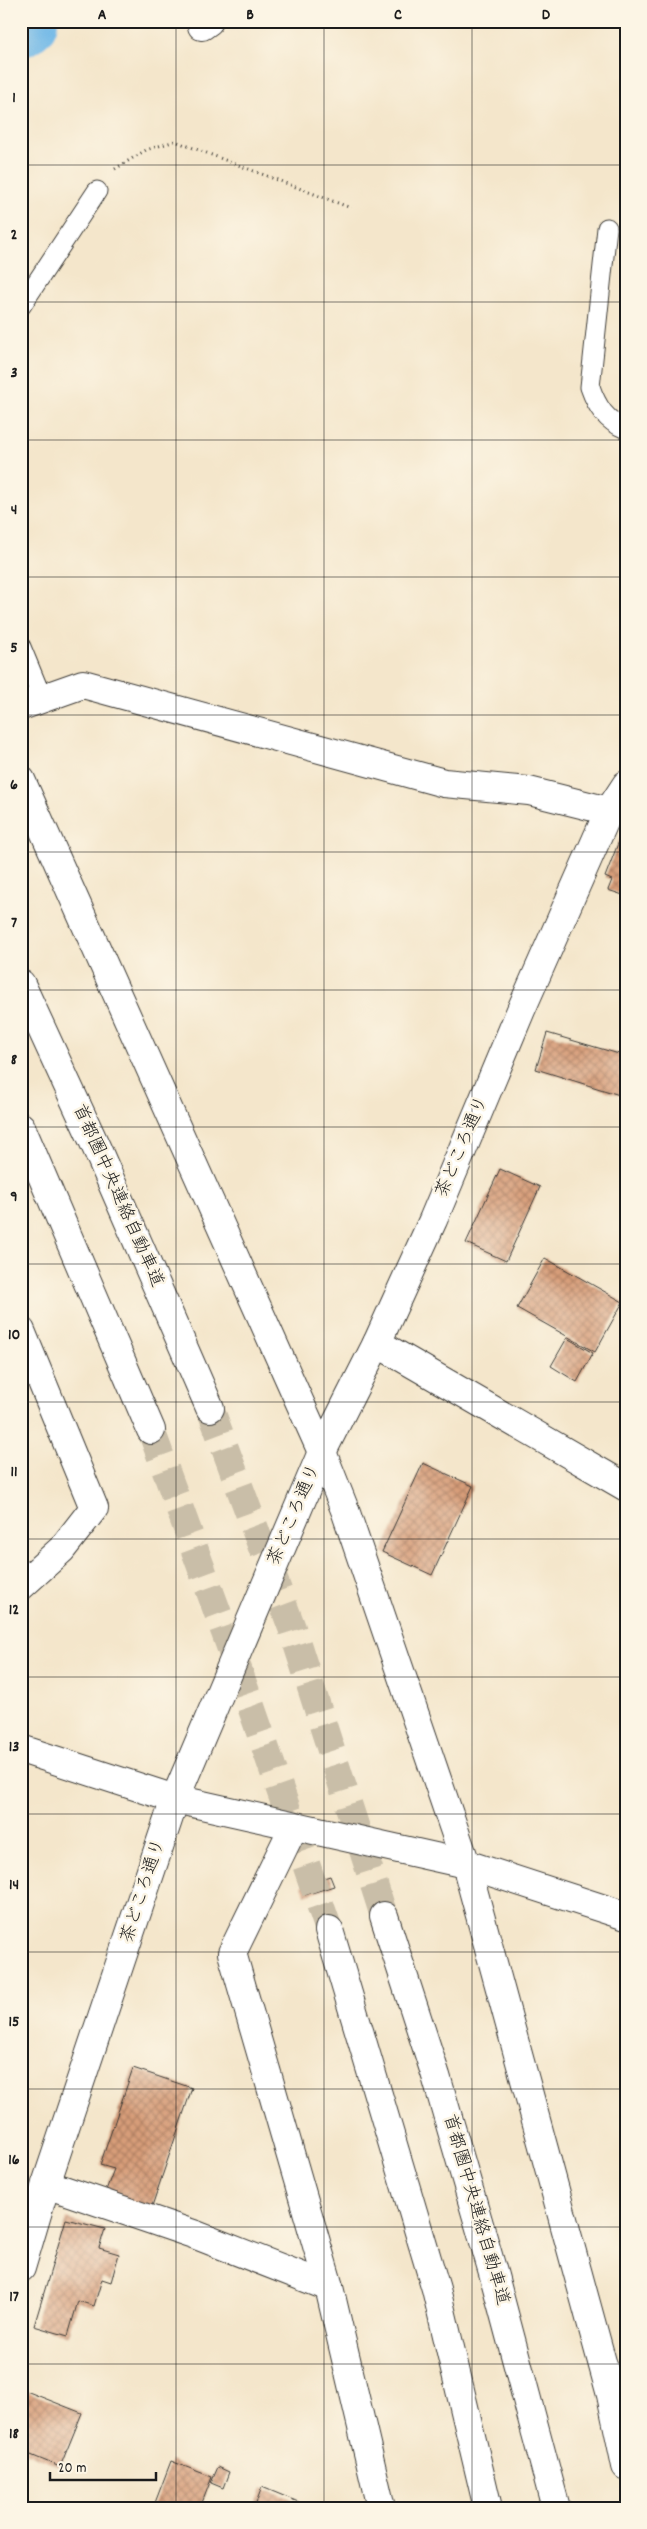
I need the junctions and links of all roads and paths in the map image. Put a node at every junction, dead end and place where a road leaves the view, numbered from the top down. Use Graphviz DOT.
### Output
graph roads {
  1 [pos="97,191"];
  2 [pos="351,208"];
  3 [pos="607,228"];
  4 [pos="21,306"];
  5 [pos="626,429"];
  6 [pos="21,647"];
  7 [pos="32,702"];
  8 [pos="21,780"];
  9 [pos="626,785"];
  10 [pos="609,811"];
  11 [pos="21,984"];
  12 [pos="21,1127"];
  13 [pos="21,1331"];
  14 [pos="377,1343"];
  15 [pos="210,1408"];
  16 [pos="151,1430"];
  17 [pos="322,1452"];
  18 [pos="626,1487"];
  19 [pos="21,1586"];
  20 [pos="21,1749"];
  21 [pos="175,1799"];
  22 [pos="294,1826"];
  23 [pos="466,1864"];
  24 [pos="384,1916"];
  25 [pos="626,1916"];
  26 [pos="330,1930"];
  27 [pos="46,2184"];
  28 [pos="21,2268"];
  29 [pos="329,2287"];
  30 [pos="618,2396"];
  31 [pos="626,2466"];
  32 [pos="380,2508"];
  33 [pos="488,2508"];
  34 [pos="556,2508"];
  1 -- 2 [label="path"];
  1 -- 4 [label="lane"];
  3 -- 5 [label="lane"];
  6 -- 7 [label="lane"];
  7 -- 10 [label="main road"];
  8 -- 17 [label="main road"];
  9 -- 10 [label="main road, 茶どころ通り"];
  10 -- 14 [label="main road, 茶どころ通り"];
  11 -- 15 [label="main road, 首都圏中央連絡自動車道"];
  12 -- 16 [label="main road"];
  13 -- 19 [label="main road"];
  14 -- 17 [label="main road, 茶どころ通り"];
  14 -- 18 [label="main road"];
  17 -- 21 [label="main road, 茶どころ通り"];
  17 -- 23 [label="main road"];
  20 -- 21 [label="main road"];
  21 -- 22 [label="main road"];
  21 -- 27 [label="main road, 茶どころ通り"];
  22 -- 23 [label="main road"];
  22 -- 29 [label="main road"];
  23 -- 25 [label="main road"];
  23 -- 30 [label="main road"];
  24 -- 34 [label="main road, 首都圏中央連絡自動車道"];
  26 -- 33 [label="main road"];
  27 -- 28 [label="main road, 茶どころ通り"];
  27 -- 29 [label="main road"];
  29 -- 32 [label="main road"];
  30 -- 31 [label="main road"];
}
